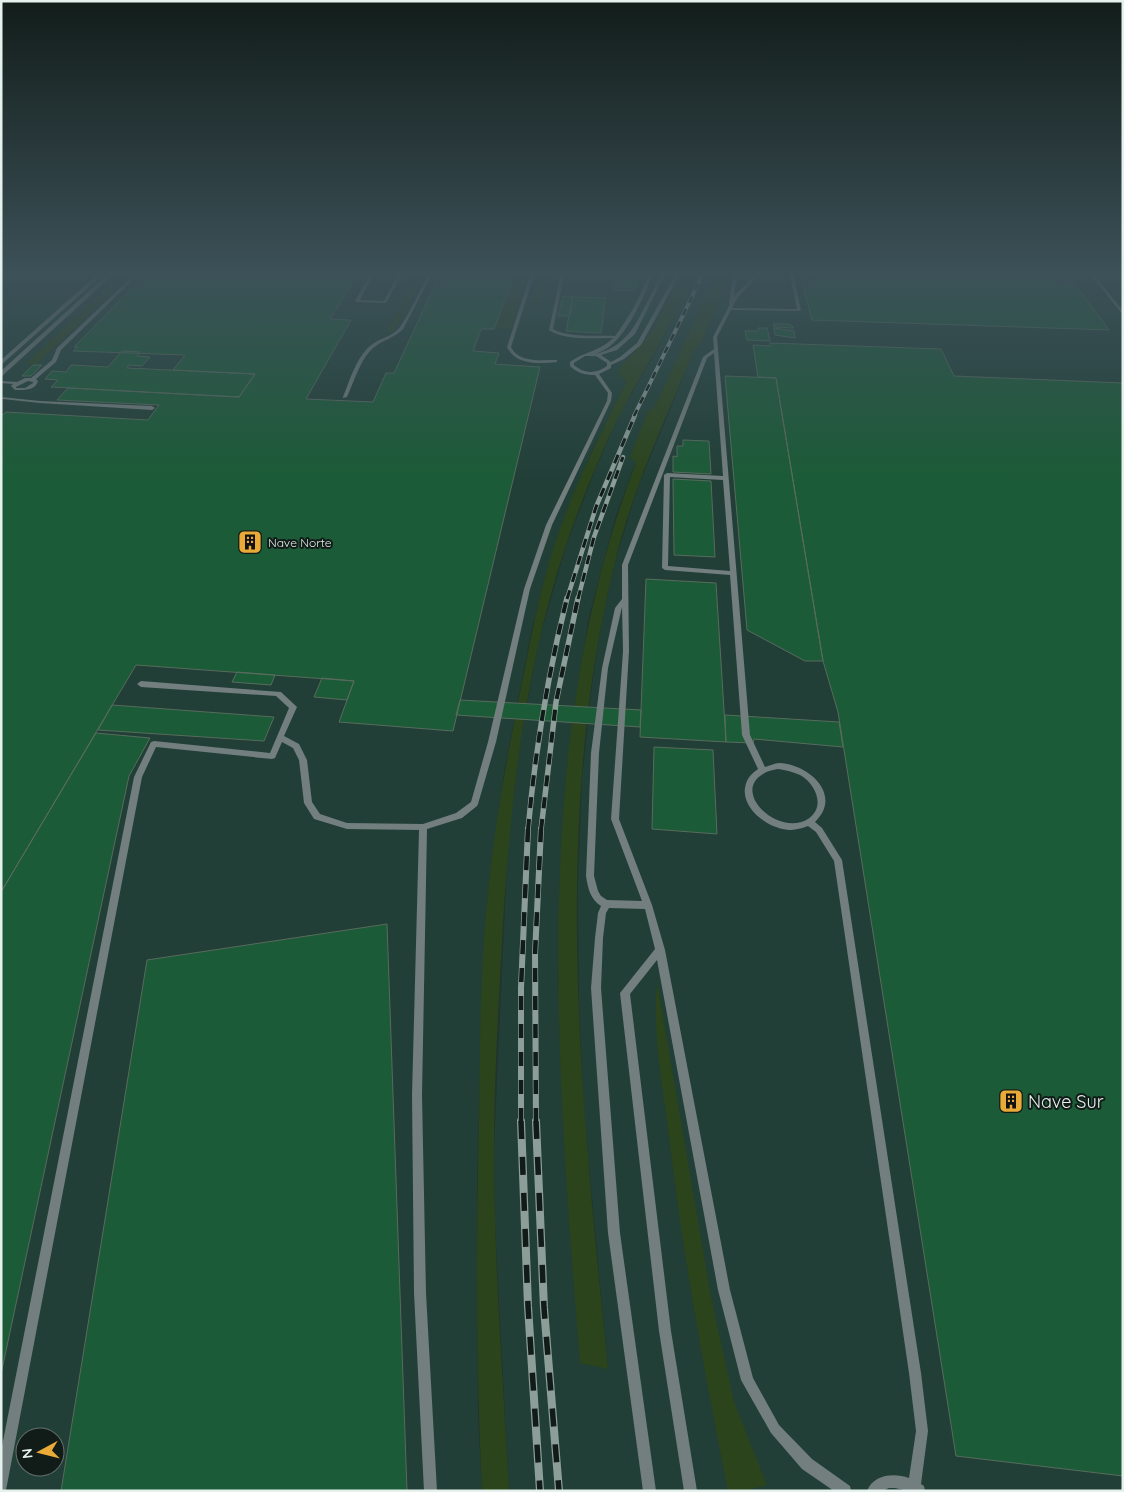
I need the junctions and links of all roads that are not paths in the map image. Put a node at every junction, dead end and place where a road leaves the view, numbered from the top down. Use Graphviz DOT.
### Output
graph roads {
  1 [pos="25,342"];
  2 [pos="37,342"];
  3 [pos="67,342"];
  4 [pos="381,342"];
  5 [pos="511,342"];
  6 [pos="611,342"];
  7 [pos="623,342"];
  8 [pos="630,342"];
  9 [pos="641,342"];
  10 [pos="715,342"];
  11 [pos="716,350"];
  12 [pos="587,355"];
  13 [pos="597,355"];
  14 [pos="554,361"];
  15 [pos="1,363"];
  16 [pos="610,363"];
  17 [pos="596,373"];
  18 [pos="1,375"];
  19 [pos="32,380"];
  20 [pos="1,382"];
  21 [pos="15,386"];
  22 [pos="344,397"];
  23 [pos="2,398"];
  24 [pos="152,408"];
  25 [pos="725,478"];
  26 [pos="734,573"];
  27 [pos="625,600"];
  28 [pos="141,684"];
  29 [pos="280,737"];
  30 [pos="762,770"];
  31 [pos="809,822"];
  32 [pos="423,827"];
  33 [pos="606,904"];
  34 [pos="648,904"];
  35 [pos="660,950"];
  36 [pos="1,1485"];
  37 [pos="916,1488"];
  38 [pos="430,1491"];
  39 [pos="650,1491"];
  40 [pos="691,1491"];
  41 [pos="845,1491"];
  42 [pos="873,1491"];
  1 -- 15 [label="street"];
  2 -- 18 [label="street"];
  3 -- 19 [label="lane"];
  4 -- 22 [label="lane"];
  5 -- 14 [label="lane"];
  6 -- 12 [label="lane"];
  7 -- 13 [label="lane"];
  8 -- 16 [label="lane"];
  9 -- 16 [label="lane"];
  10 -- 11 [label="lane"];
  11 -- 25 [label="lane"];
  11 -- 27 [label="lane"];
  12 -- 13 [label="lane"];
  12 -- 17 [label="lane"];
  13 -- 16 [label="lane"];
  16 -- 17 [label="lane"];
  17 -- 32 [label="lane"];
  19 -- 21 [label="lane"];
  19 -- 21 [label="lane"];
  20 -- 21 [label="lane"];
  21 -- 23 [label="lane"];
  23 -- 24 [label="lane"];
  25 -- 26 [label="lane"];
  25 -- 26 [label="lane"];
  26 -- 30 [label="lane"];
  27 -- 33 [label="lane"];
  27 -- 34 [label="lane"];
  28 -- 29 [label="lane"];
  29 -- 32 [label="lane"];
  29 -- 36 [label="lane"];
  30 -- 31 [label="lane"];
  30 -- 31 [label="lane"];
  31 -- 37 [label="lane"];
  32 -- 38 [label="lane"];
  33 -- 34 [label="lane"];
  33 -- 39 [label="lane"];
  34 -- 35 [label="lane"];
  35 -- 40 [label="lane"];
  35 -- 41 [label="lane"];
  37 -- 42 [label="lane"];
}
